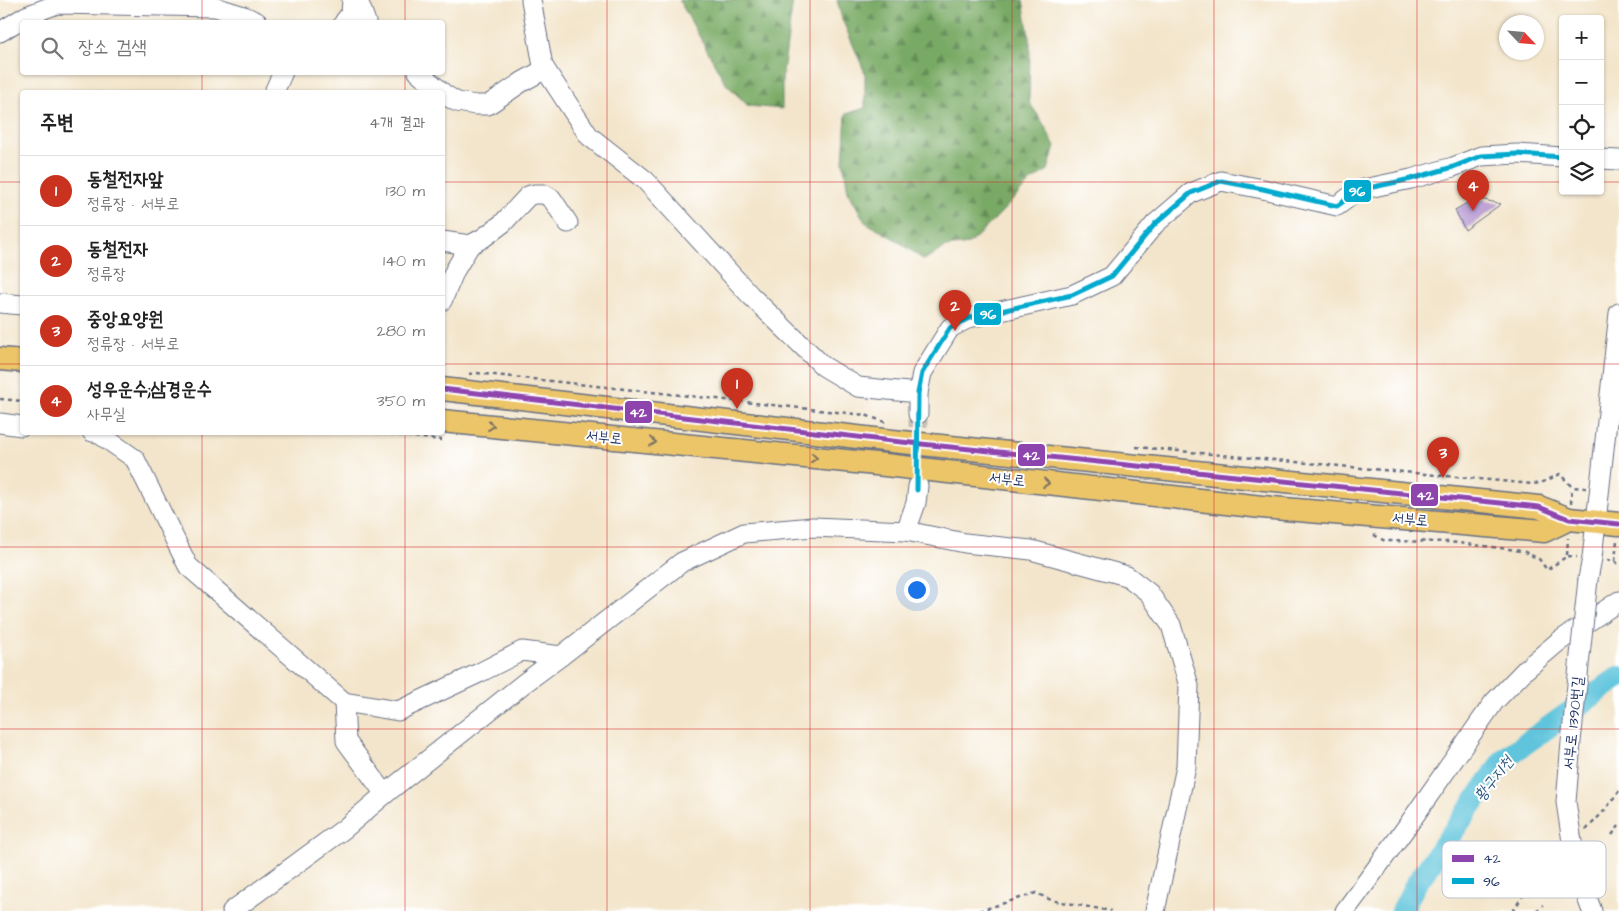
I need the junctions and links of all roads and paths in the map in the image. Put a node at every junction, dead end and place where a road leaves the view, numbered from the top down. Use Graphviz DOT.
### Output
graph roads {
  1 [pos="352,0"];
  2 [pos="358,0"];
  3 [pos="531,0"];
  4 [pos="251,20"];
  5 [pos="346,20"];
  6 [pos="365,20"];
  7 [pos="0,32"];
  8 [pos="545,69"];
  9 [pos="282,75"];
  10 [pos="421,75"];
  11 [pos="275,90"];
  12 [pos="439,90"];
  13 [pos="445,95"];
  14 [pos="1559,157"];
  15 [pos="1604,159"];
  16 [pos="1619,160"];
  17 [pos="568,223"];
  18 [pos="445,241"];
  19 [pos="470,245"];
  20 [pos="445,294"];
  21 [pos="0,303"];
  22 [pos="20,305"];
  23 [pos="1619,313"];
  24 [pos="0,359"];
  25 [pos="20,361"];
  26 [pos="468,374"];
  27 [pos="445,389"];
  28 [pos="918,393"];
  29 [pos="0,399"];
  30 [pos="20,401"];
  31 [pos="918,414"];
  32 [pos="445,421"];
  33 [pos="0,423"];
  34 [pos="891,424"];
  35 [pos="20,426"];
  36 [pos="101,435"];
  37 [pos="1127,446"];
  38 [pos="918,486"];
  39 [pos="1572,487"];
  40 [pos="1570,519"];
  41 [pos="1596,522"];
  42 [pos="1619,524"];
  43 [pos="906,531"];
  44 [pos="1567,556"];
  45 [pos="1615,560"];
  46 [pos="1619,564"];
  47 [pos="1547,570"];
  48 [pos="1619,601"];
  49 [pos="561,656"];
  50 [pos="344,702"];
  51 [pos="385,794"];
  52 [pos="1619,826"];
  53 [pos="1612,835"];
  54 [pos="1572,841"];
  55 [pos="1587,898"];
  56 [pos="1543,904"];
  57 [pos="232,911"];
  58 [pos="979,911"];
  59 [pos="1111,911"];
  60 [pos="1155,911"];
  61 [pos="1345,911"];
  62 [pos="1536,911"];
  63 [pos="1592,911"];
  1 -- 5 [label="street"];
  2 -- 6 [label="street"];
  3 -- 8 [label="street"];
  4 -- 7 [label="street"];
  8 -- 13 [label="street"];
  8 -- 28 [label="street"];
  9 -- 11 [label="street"];
  10 -- 12 [label="street"];
  14 -- 28 [label="street"];
  15 -- 16 [label="street"];
  17 -- 19 [label="street"];
  18 -- 19 [label="street"];
  19 -- 20 [label="street"];
  21 -- 22 [label="street"];
  23 -- 41 [label="street, 서부로 1390번길"];
  24 -- 25 [label="main road"];
  26 -- 34 [label="path"];
  27 -- 40 [label="main road, 서부로"];
  28 -- 31 [label="street"];
  29 -- 30 [label="path"];
  32 -- 40 [label="main road, 서부로, one-way"];
  33 -- 35 [label="street"];
  36 -- 50 [label="street"];
  37 -- 39 [label="path"];
  38 -- 43 [label="street"];
  40 -- 41 [label="main road, 서부로"];
  41 -- 42 [label="main road, 서부로"];
  41 -- 54 [label="street, 서부로 1390번길, bridge"];
  43 -- 49 [label="street"];
  43 -- 60 [label="street"];
  44 -- 47 [label="path"];
  45 -- 46 [label="path"];
  48 -- 61 [label="street"];
  49 -- 50 [label="street"];
  49 -- 51 [label="street"];
  50 -- 51 [label="street"];
  51 -- 57 [label="street"];
  52 -- 53 [label="path"];
  55 -- 63 [label="street, 서부로 1390번길, bridge"];
  56 -- 62 [label="path"];
  58 -- 59 [label="path"];
}
